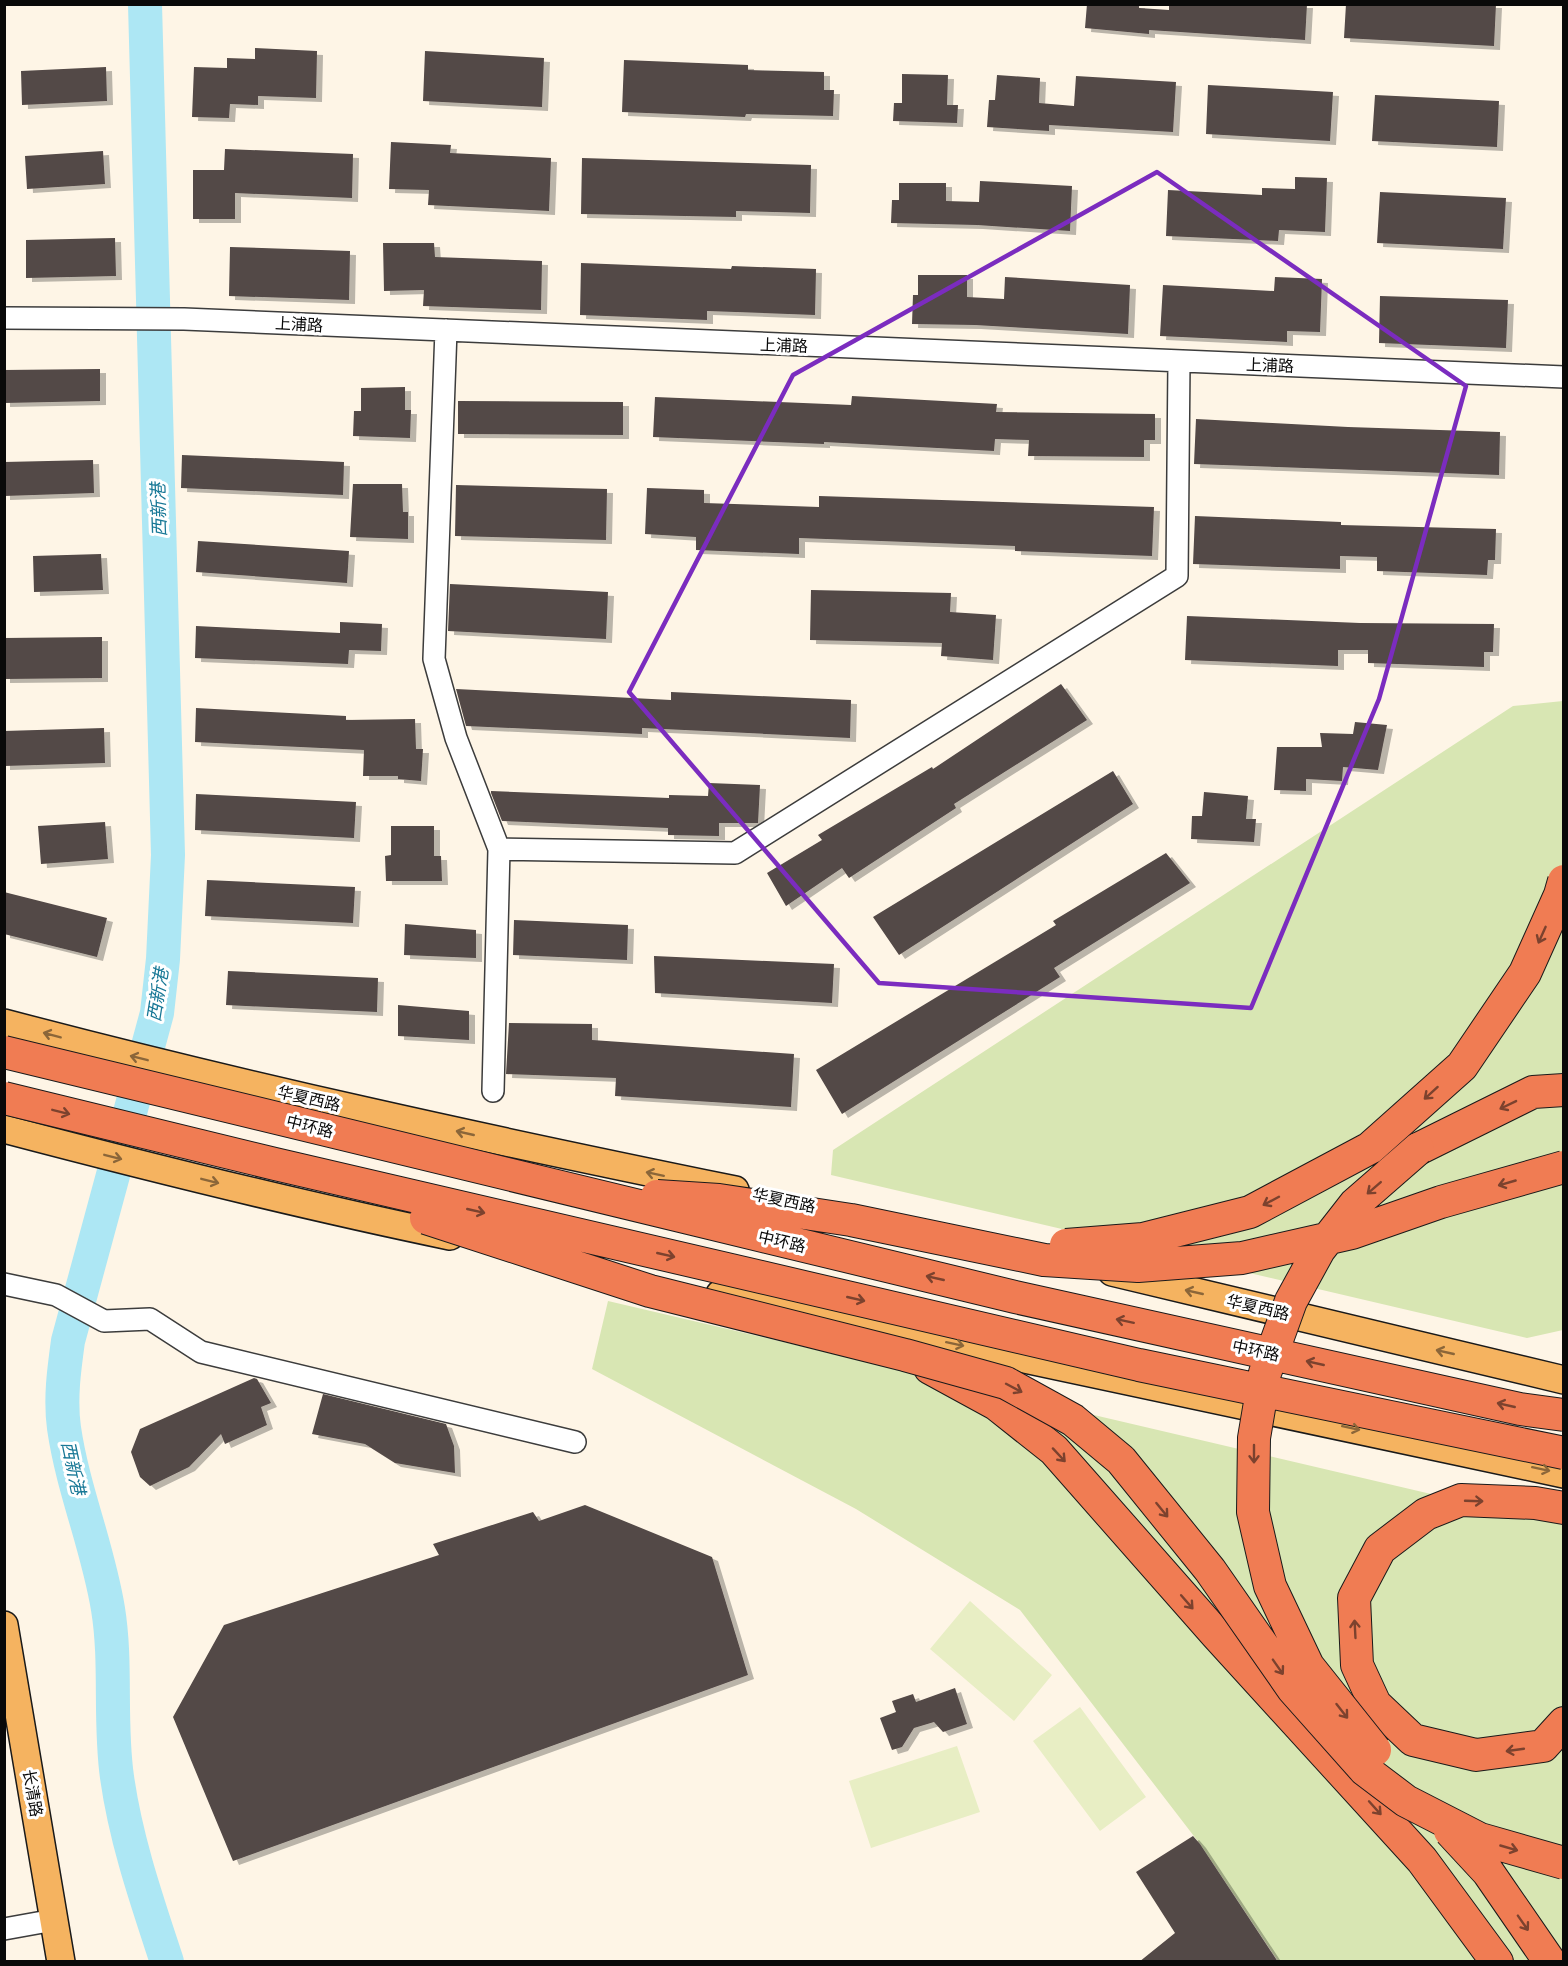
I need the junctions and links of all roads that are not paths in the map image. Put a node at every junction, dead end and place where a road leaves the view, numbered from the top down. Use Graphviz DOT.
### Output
graph roads {
  1 [pos="4,318"];
  2 [pos="446,330"];
  3 [pos="1179,361"];
  4 [pos="1563,377"];
  5 [pos="499,849"];
  6 [pos="1563,881"];
  7 [pos="4,1023"];
  8 [pos="4,1052"];
  9 [pos="1563,1090"];
  10 [pos="493,1091"];
  11 [pos="4,1098"];
  12 [pos="4,1129"];
  13 [pos="275,1164"];
  14 [pos="1563,1167"];
  15 [pos="567,1189"];
  16 [pos="999,1251"];
  17 [pos="4,1284"];
  18 [pos="905,1355"];
  19 [pos="1563,1380"];
  20 [pos="1563,1415"];
  21 [pos="575,1442"];
  22 [pos="1563,1453"];
  23 [pos="1563,1474"];
  24 [pos="1563,1508"];
  25 [pos="4,1625"];
  26 [pos="1563,1723"];
  27 [pos="1563,1863"];
  28 [pos="54,1920"];
  29 [pos="4,1929"];
  30 [pos="61,1962"];
  31 [pos="1497,1962"];
  32 [pos="1550,1962"];
  1 -- 2 [label="street, 上浦路"];
  2 -- 3 [label="street, 上浦路"];
  2 -- 5 [label="street"];
  3 -- 4 [label="street, 上浦路"];
  3 -- 5 [label="street"];
  5 -- 10 [label="street"];
  6 -- 16 [label="highway, one-way, bridge"];
  19 -- 7 [label="main road, 华夏西路, one-way"];
  8 -- 15 [label="highway, 中环路, bridge"];
  9 -- 32 [label="highway, one-way, bridge"];
  11 -- 13 [label="highway, one-way, bridge"];
  12 -- 23 [label="main road, one-way"];
  13 -- 18 [label="highway, bridge"];
  13 -- 22 [label="highway, one-way, bridge"];
  14 -- 16 [label="highway, one-way, bridge"];
  15 -- 16 [label="highway, bridge"];
  20 -- 15 [label="highway, 中环路, one-way, bridge"];
  17 -- 21 [label="street"];
  18 -- 27 [label="highway, one-way, bridge"];
  18 -- 31 [label="highway, one-way, bridge"];
  26 -- 24 [label="highway, one-way"];
  25 -- 28 [label="main road, 长清路"];
  28 -- 29 [label="street"];
  28 -- 30 [label="main road, 长清路"];
}
